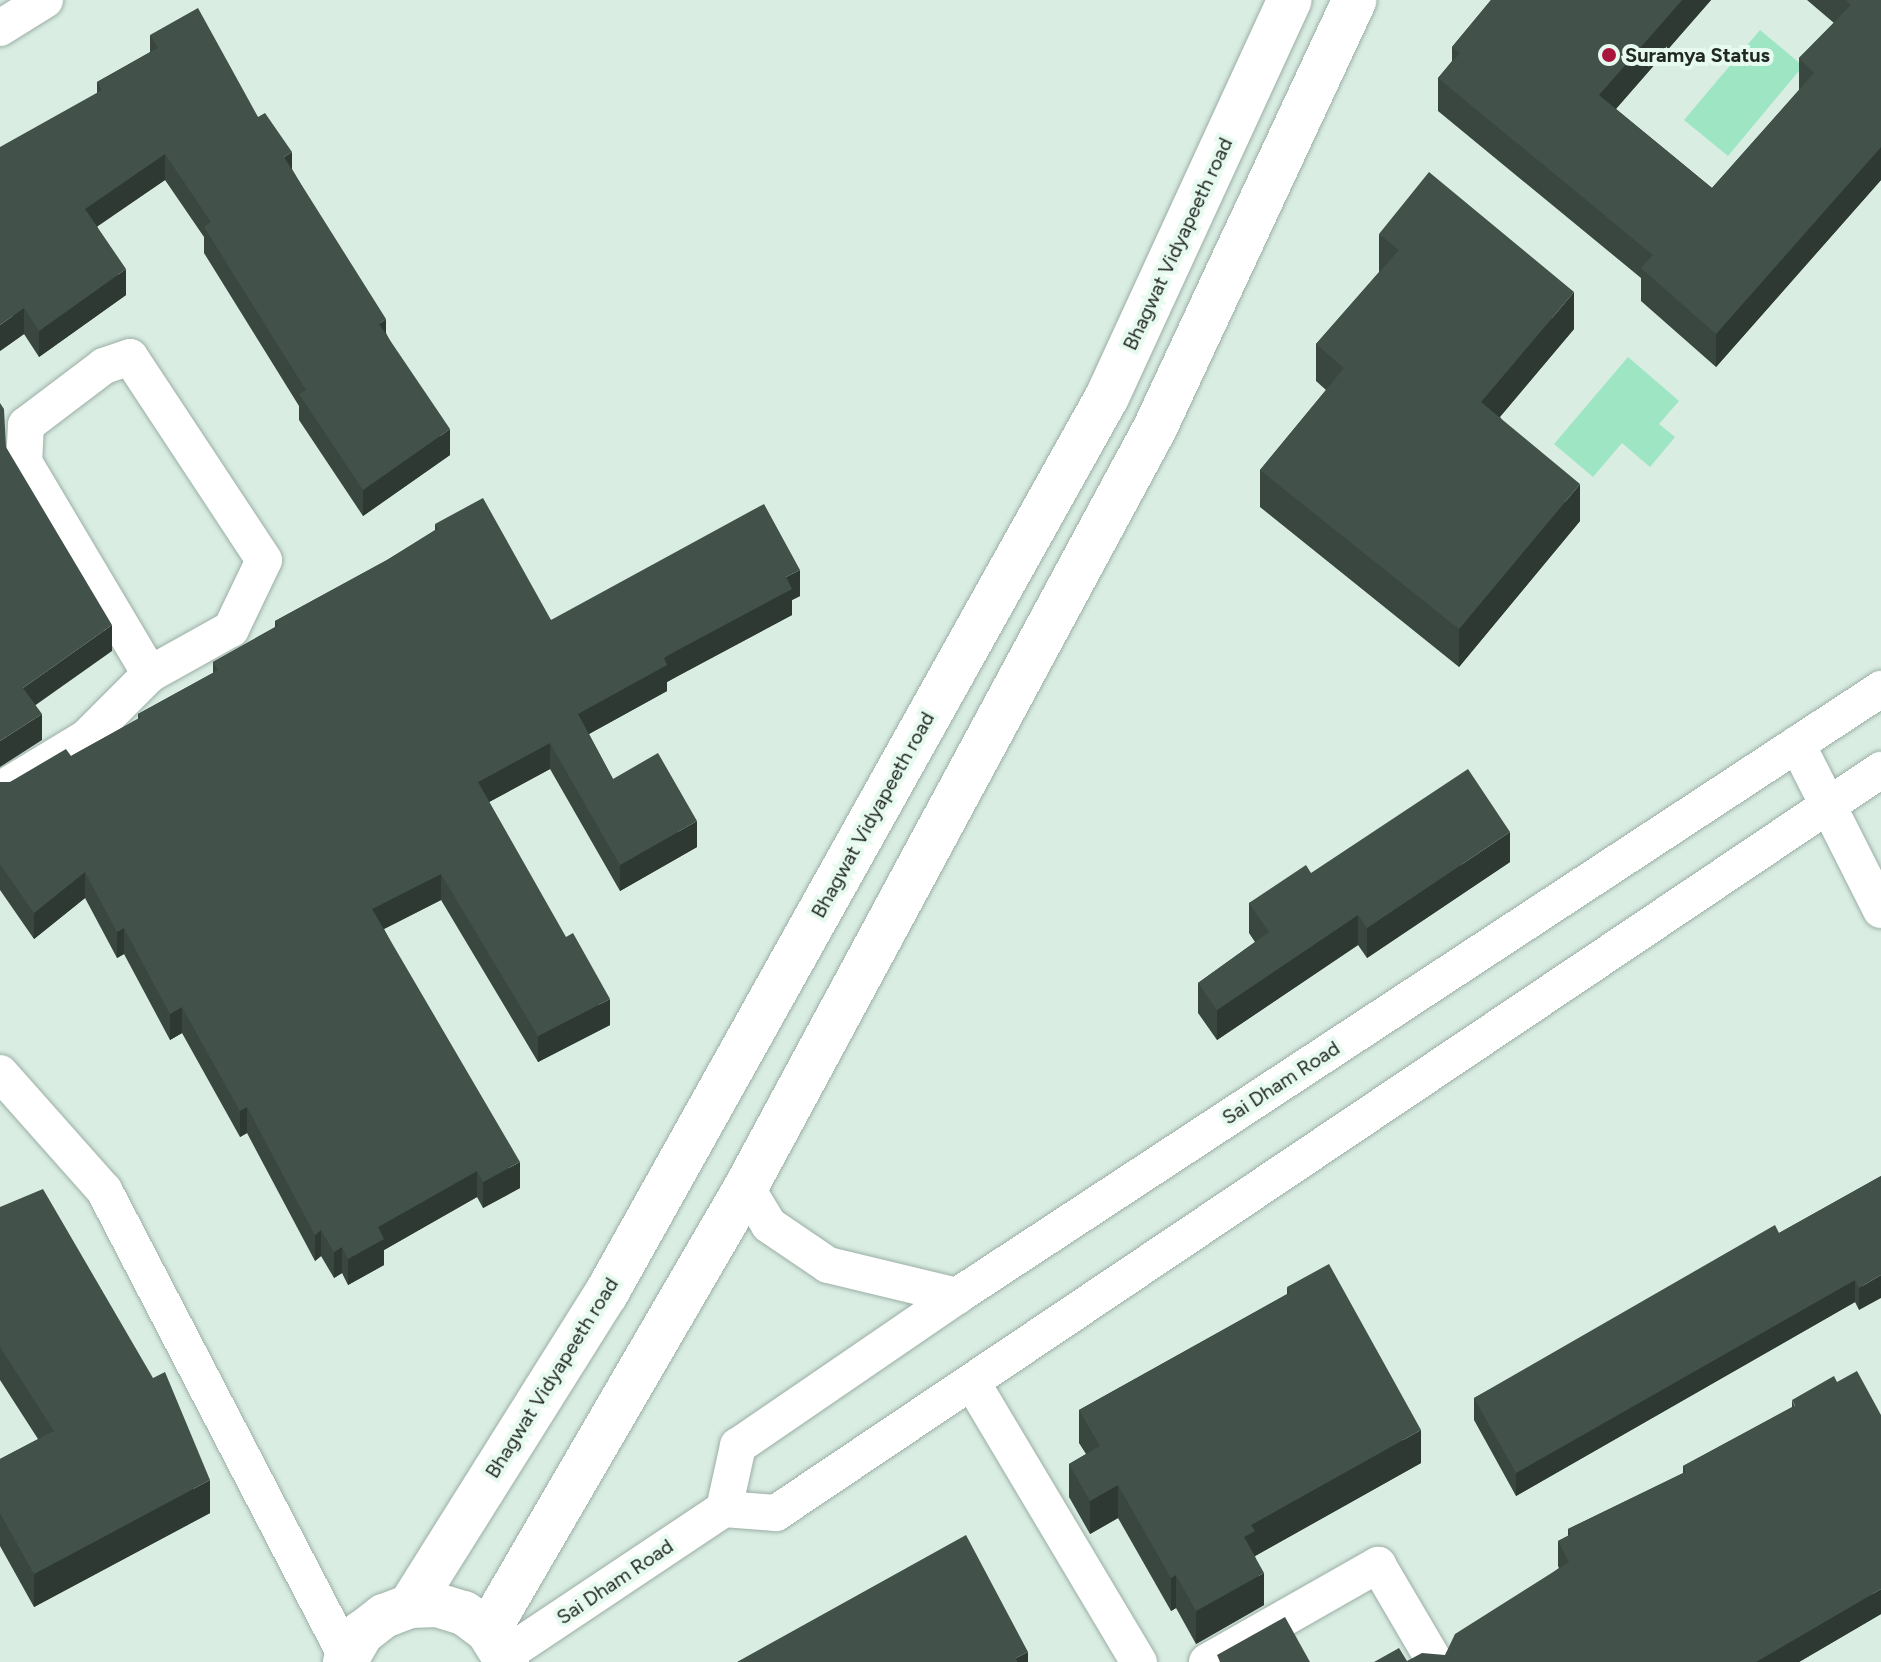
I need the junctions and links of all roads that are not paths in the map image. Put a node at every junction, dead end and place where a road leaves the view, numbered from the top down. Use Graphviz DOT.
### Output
graph roads {
  1 [pos="45,0"];
  2 [pos="1290,0"];
  3 [pos="1355,0"];
  4 [pos="0,28"];
  5 [pos="150,674"];
  6 [pos="1881,689"];
  7 [pos="1797,744"];
  8 [pos="1881,770"];
  9 [pos="0,790"];
  10 [pos="1825,808"];
  11 [pos="1881,910"];
  12 [pos="0,1073"];
  13 [pos="746,1187"];
  14 [pos="957,1296"];
  15 [pos="973,1384"];
  16 [pos="724,1509"];
  17 [pos="410,1606"];
  18 [pos="500,1649"];
  19 [pos="345,1659"];
  20 [pos="1139,1662"];
  21 [pos="1207,1662"];
  22 [pos="1435,1662"];
  1 -- 4 [label="street"];
  2 -- 17 [label="street, Bhagwat Vidyapeeth road"];
  3 -- 13 [label="street"];
  5 -- 5 [label="street"];
  5 -- 9 [label="street"];
  6 -- 7 [label="street, Sai Dham Road"];
  7 -- 10 [label="street"];
  7 -- 14 [label="street, Sai Dham Road"];
  8 -- 10 [label="street"];
  10 -- 11 [label="street"];
  10 -- 15 [label="street"];
  12 -- 19 [label="street"];
  13 -- 14 [label="street"];
  13 -- 18 [label="street"];
  14 -- 16 [label="street, Sai Dham Road"];
  15 -- 16 [label="street"];
  15 -- 20 [label="street"];
  16 -- 18 [label="street, Sai Dham Road"];
  17 -- 18 [label="street"];
  17 -- 19 [label="street"];
  21 -- 22 [label="street"];
}
